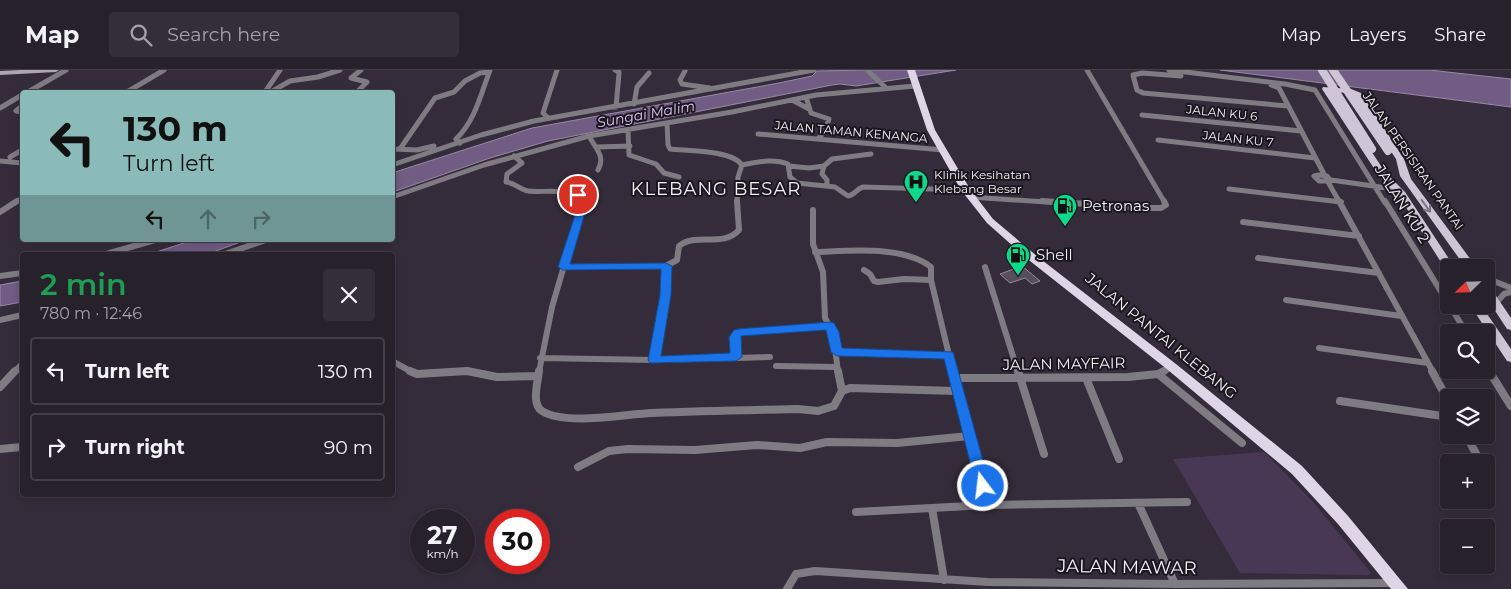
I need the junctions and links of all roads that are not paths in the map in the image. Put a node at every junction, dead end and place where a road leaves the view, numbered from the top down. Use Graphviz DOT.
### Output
graph roads {
  1 [pos="56,70"];
  2 [pos="66,70"];
  3 [pos="164,70"];
  4 [pos="280,70"];
  5 [pos="340,70"];
  6 [pos="361,70"];
  7 [pos="557,70"];
  8 [pos="615,70"];
  9 [pos="814,70"];
  10 [pos="867,70"];
  11 [pos="1087,70"];
  12 [pos="1169,70"];
  13 [pos="1322,70"];
  14 [pos="1333,70"];
  15 [pos="490,71"];
  16 [pos="5,72"];
  17 [pos="685,72"];
  18 [pos="649,73"];
  19 [pos="913,78"];
  20 [pos="884,86"];
  21 [pos="717,89"];
  22 [pos="31,90"];
  23 [pos="130,90"];
  24 [pos="265,90"];
  25 [pos="274,90"];
  26 [pos="358,90"];
  27 [pos="20,96"];
  28 [pos="806,97"];
  29 [pos="792,100"];
  30 [pos="9,102"];
  31 [pos="20,104"];
  32 [pos="634,104"];
  33 [pos="1288,106"];
  34 [pos="616,107"];
  35 [pos="0,108"];
  36 [pos="809,109"];
  37 [pos="1142,115"];
  38 [pos="548,118"];
  39 [pos="667,123"];
  40 [pos="628,130"];
  41 [pos="1301,131"];
  42 [pos="758,134"];
  43 [pos="589,136"];
  44 [pos="818,139"];
  45 [pos="1158,140"];
  46 [pos="458,141"];
  47 [pos="630,146"];
  48 [pos="597,147"];
  49 [pos="395,149"];
  50 [pos="400,149"];
  51 [pos="943,150"];
  52 [pos="20,151"];
  53 [pos="870,154"];
  54 [pos="514,156"];
  55 [pos="10,157"];
  56 [pos="1315,158"];
  57 [pos="0,161"];
  58 [pos="20,162"];
  59 [pos="395,164"];
  60 [pos="742,165"];
  61 [pos="789,166"];
  62 [pos="824,166"];
  63 [pos="598,170"];
  64 [pos="1382,174"];
  65 [pos="679,177"];
  66 [pos="1328,179"];
  67 [pos="1407,179"];
  68 [pos="1374,185"];
  69 [pos="827,186"];
  70 [pos="1230,189"];
  71 [pos="968,194"];
  72 [pos="395,196"];
  73 [pos="20,199"];
  74 [pos="1405,199"];
  75 [pos="1341,202"];
  76 [pos="813,210"];
  77 [pos="0,212"];
  78 [pos="1243,222"];
  79 [pos="1359,236"];
  80 [pos="148,242"];
  81 [pos="260,242"];
  82 [pos="113,252"];
  83 [pos="231,252"];
  84 [pos="815,252"];
  85 [pos="1258,258"];
  86 [pos="1444,259"];
  87 [pos="1465,259"];
  88 [pos="666,266"];
  89 [pos="563,267"];
  90 [pos="985,267"];
  91 [pos="864,270"];
  92 [pos="20,273"];
  93 [pos="1380,273"];
  94 [pos="0,276"];
  95 [pos="931,280"];
  96 [pos="1495,282"];
  97 [pos="1511,290"];
  98 [pos="1286,300"];
  99 [pos="1496,302"];
  100 [pos="1481,314"];
  101 [pos="20,315"];
  102 [pos="1401,316"];
  103 [pos="0,320"];
  104 [pos="1461,324"];
  105 [pos="830,326"];
  106 [pos="1511,326"];
  107 [pos="1319,348"];
  108 [pos="837,352"];
  109 [pos="949,355"];
  110 [pos="736,357"];
  111 [pos="770,357"];
  112 [pos="540,358"];
  113 [pos="1511,358"];
  114 [pos="654,360"];
  115 [pos="395,362"];
  116 [pos="1428,364"];
  117 [pos="20,366"];
  118 [pos="776,366"];
  119 [pos="837,367"];
  120 [pos="1172,368"];
  121 [pos="1158,374"];
  122 [pos="538,376"];
  123 [pos="954,378"];
  124 [pos="1086,378"];
  125 [pos="1021,379"];
  126 [pos="1494,379"];
  127 [pos="0,387"];
  128 [pos="1442,389"];
  129 [pos="842,391"];
  130 [pos="957,391"];
  131 [pos="1340,401"];
  132 [pos="1511,406"];
  133 [pos="1440,416"];
  134 [pos="969,436"];
  135 [pos="1242,443"];
  136 [pos="20,447"];
  137 [pos="0,449"];
  138 [pos="1044,454"];
  139 [pos="1119,459"];
  140 [pos="578,467"];
  141 [pos="1187,502"];
  142 [pos="1138,503"];
  143 [pos="988,505"];
  144 [pos="932,508"];
  145 [pos="856,512"];
  146 [pos="944,580"];
  147 [pos="1175,584"];
  148 [pos="1009,585"];
  149 [pos="1398,586"];
  150 [pos="787,589"];
  1 -- 16 [label="main road"];
  2 -- 22 [label="street"];
  3 -- 23 [label="street"];
  4 -- 24 [label="street"];
  5 -- 25 [label="street"];
  6 -- 26 [label="street"];
  7 -- 38 [label="street"];
  8 -- 34 [label="street"];
  9 -- 21 [label="street"];
  10 -- 20 [label="street"];
  11 -- 71 [label="street"];
  12 -- 68 [label="street, JALAN KU 2"];
  13 -- 74 [label="main road, JALAN PERSISIRAN PANTAI, bridge"];
  14 -- 67 [label="main road, JALAN PERSISIRAN PANTAI, bridge"];
  15 -- 46 [label="street"];
  15 -- 50 [label="street"];
  17 -- 21 [label="street"];
  18 -- 32 [label="street"];
  19 -- 20 [label="street"];
  19 -- 51 [label="highway, JALAN PANTAI KLEBANG"];
  20 -- 28 [label="street"];
  21 -- 32 [label="street"];
  27 -- 30 [label="street"];
  28 -- 29 [label="street"];
  28 -- 36 [label="street"];
  29 -- 36 [label="street"];
  29 -- 39 [label="street"];
  30 -- 31 [label="street"];
  30 -- 35 [label="street"];
  32 -- 34 [label="street"];
  33 -- 33 [label="street"];
  33 -- 41 [label="street"];
  34 -- 38 [label="street"];
  36 -- 44 [label="street"];
  37 -- 41 [label="street, JALAN KU 6"];
  38 -- 46 [label="street"];
  39 -- 40 [label="street"];
  39 -- 60 [label="street"];
  40 -- 43 [label="street"];
  40 -- 47 [label="street"];
  41 -- 56 [label="street"];
  42 -- 44 [label="street, JALAN TAMAN KENANGA"];
  43 -- 48 [label="street"];
  43 -- 54 [label="street"];
  44 -- 51 [label="street, JALAN TAMAN KENANGA"];
  45 -- 56 [label="street, JALAN KU 7"];
  46 -- 50 [label="street"];
  46 -- 59 [label="street"];
  47 -- 48 [label="street"];
  47 -- 65 [label="street"];
  48 -- 63 [label="street"];
  49 -- 50 [label="street"];
  51 -- 71 [label="highway, JALAN PANTAI KLEBANG"];
  52 -- 55 [label="street"];
  53 -- 62 [label="street"];
  54 -- 72 [label="street"];
  54 -- 89 [label="street"];
  56 -- 66 [label="street"];
  57 -- 58 [label="street"];
  60 -- 61 [label="street"];
  60 -- 88 [label="street"];
  61 -- 62 [label="street"];
  61 -- 69 [label="street"];
  62 -- 69 [label="street"];
  64 -- 67 [label="main road"];
  64 -- 68 [label="street"];
  64 -- 74 [label="main road"];
  66 -- 68 [label="street"];
  66 -- 75 [label="street"];
  67 -- 87 [label="main road, JALAN PERSISIRAN PANTAI, one-way"];
  68 -- 74 [label="street"];
  68 -- 104 [label="street, JALAN KU 2"];
  69 -- 71 [label="street"];
  70 -- 75 [label="street"];
  71 -- 120 [label="highway, JALAN PANTAI KLEBANG"];
  73 -- 77 [label="street"];
  74 -- 86 [label="main road, JALAN PERSISIRAN PANTAI"];
  75 -- 79 [label="street"];
  76 -- 84 [label="street"];
  78 -- 79 [label="street"];
  79 -- 93 [label="street"];
  80 -- 82 [label="street"];
  81 -- 83 [label="street"];
  84 -- 95 [label="street"];
  84 -- 105 [label="street"];
  85 -- 93 [label="street"];
  88 -- 89 [label="street"];
  88 -- 114 [label="street"];
  89 -- 112 [label="street"];
  90 -- 125 [label="street"];
  91 -- 95 [label="street"];
  92 -- 94 [label="street"];
  93 -- 102 [label="street"];
  95 -- 109 [label="street"];
  96 -- 97 [label="street"];
  97 -- 99 [label="street"];
  98 -- 102 [label="street"];
  99 -- 106 [label="main road"];
  100 -- 113 [label="main road"];
  101 -- 103 [label="street"];
  102 -- 116 [label="street"];
  105 -- 108 [label="street"];
  105 -- 110 [label="street"];
  107 -- 116 [label="street"];
  108 -- 109 [label="street"];
  108 -- 119 [label="street"];
  109 -- 123 [label="street"];
  110 -- 111 [label="street"];
  110 -- 114 [label="street"];
  112 -- 114 [label="street"];
  112 -- 122 [label="street"];
  115 -- 122 [label="street"];
  116 -- 128 [label="street"];
  117 -- 127 [label="street"];
  118 -- 119 [label="street"];
  119 -- 129 [label="street"];
  120 -- 121 [label="street, JALAN MAYFAIR"];
  120 -- 149 [label="highway, JALAN PANTAI KLEBANG"];
  121 -- 124 [label="street, JALAN MAYFAIR"];
  121 -- 135 [label="street"];
  122 -- 129 [label="street"];
  123 -- 125 [label="street, JALAN MAYFAIR"];
  123 -- 130 [label="street"];
  124 -- 125 [label="street, JALAN MAYFAIR"];
  124 -- 139 [label="street"];
  125 -- 138 [label="street"];
  126 -- 132 [label="street"];
  129 -- 130 [label="street"];
  130 -- 134 [label="street"];
  131 -- 133 [label="street"];
  134 -- 140 [label="street"];
  134 -- 143 [label="street"];
  136 -- 137 [label="street"];
  141 -- 142 [label="street"];
  142 -- 143 [label="street"];
  142 -- 147 [label="street"];
  143 -- 144 [label="street"];
  144 -- 145 [label="street"];
  144 -- 146 [label="street"];
  146 -- 148 [label="street, JALAN MAWAR"];
  146 -- 150 [label="street, JALAN MAWAR"];
  147 -- 148 [label="street, JALAN MAWAR"];
  147 -- 149 [label="street, JALAN MAWAR"];
}
